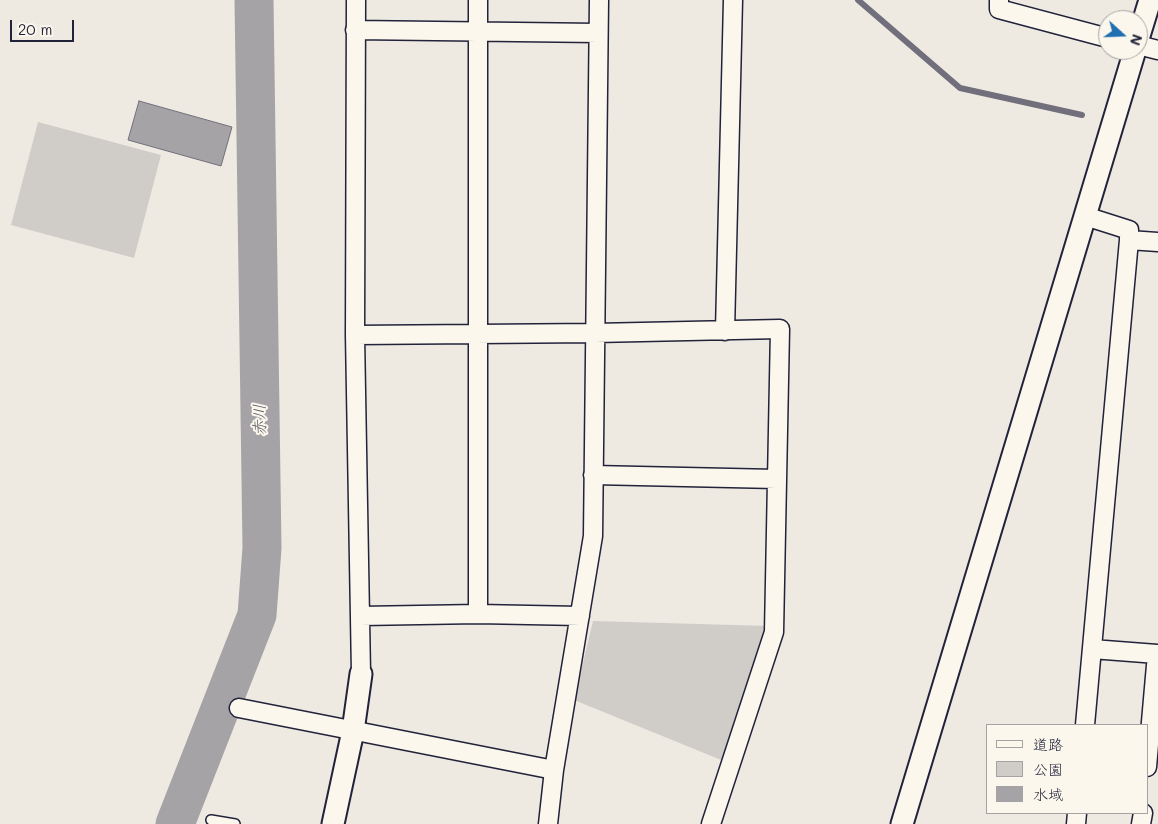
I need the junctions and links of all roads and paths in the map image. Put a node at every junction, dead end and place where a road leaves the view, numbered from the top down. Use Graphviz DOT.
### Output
graph roads {
  1 [pos="356,0"];
  2 [pos="478,0"];
  3 [pos="598,0"];
  4 [pos="733,0"];
  5 [pos="999,0"];
  6 [pos="355,30"];
  7 [pos="478,32"];
  8 [pos="598,33"];
  9 [pos="1098,35"];
  10 [pos="1132,60"];
  11 [pos="1085,216"];
  12 [pos="1129,240"];
  13 [pos="1158,242"];
  14 [pos="724,331"];
  15 [pos="478,334"];
  16 [pos="595,334"];
  17 [pos="355,335"];
  18 [pos="593,475"];
  19 [pos="776,479"];
  20 [pos="478,614"];
  21 [pos="361,616"];
  22 [pos="580,616"];
  23 [pos="1092,649"];
  24 [pos="361,674"];
  25 [pos="238,708"];
  26 [pos="1085,724"];
  27 [pos="353,731"];
  28 [pos="1148,756"];
  29 [pos="554,770"];
  30 [pos="211,820"];
  31 [pos="235,824"];
  32 [pos="333,824"];
  33 [pos="548,824"];
  34 [pos="711,824"];
  35 [pos="902,824"];
  1 -- 6 [label="street"];
  2 -- 7 [label="street"];
  3 -- 8 [label="street"];
  4 -- 14 [label="street"];
  5 -- 9 [label="street"];
  6 -- 7 [label="street"];
  6 -- 17 [label="street"];
  7 -- 8 [label="street"];
  7 -- 15 [label="street"];
  8 -- 16 [label="street"];
  10 -- 11 [label="street"];
  11 -- 12 [label="street"];
  11 -- 35 [label="street"];
  12 -- 13 [label="street"];
  12 -- 23 [label="street"];
  14 -- 16 [label="street"];
  14 -- 19 [label="street"];
  15 -- 16 [label="street"];
  15 -- 17 [label="street"];
  15 -- 20 [label="street"];
  16 -- 18 [label="street"];
  17 -- 21 [label="street"];
  18 -- 19 [label="street"];
  18 -- 22 [label="street"];
  19 -- 34 [label="street"];
  20 -- 21 [label="street"];
  20 -- 22 [label="street"];
  21 -- 24 [label="street"];
  22 -- 29 [label="street"];
  23 -- 26 [label="street"];
  23 -- 28 [label="street"];
  24 -- 27 [label="street"];
  25 -- 27 [label="street"];
  27 -- 29 [label="street"];
  27 -- 32 [label="street"];
  29 -- 33 [label="street"];
  30 -- 31 [label="lane"];
}
